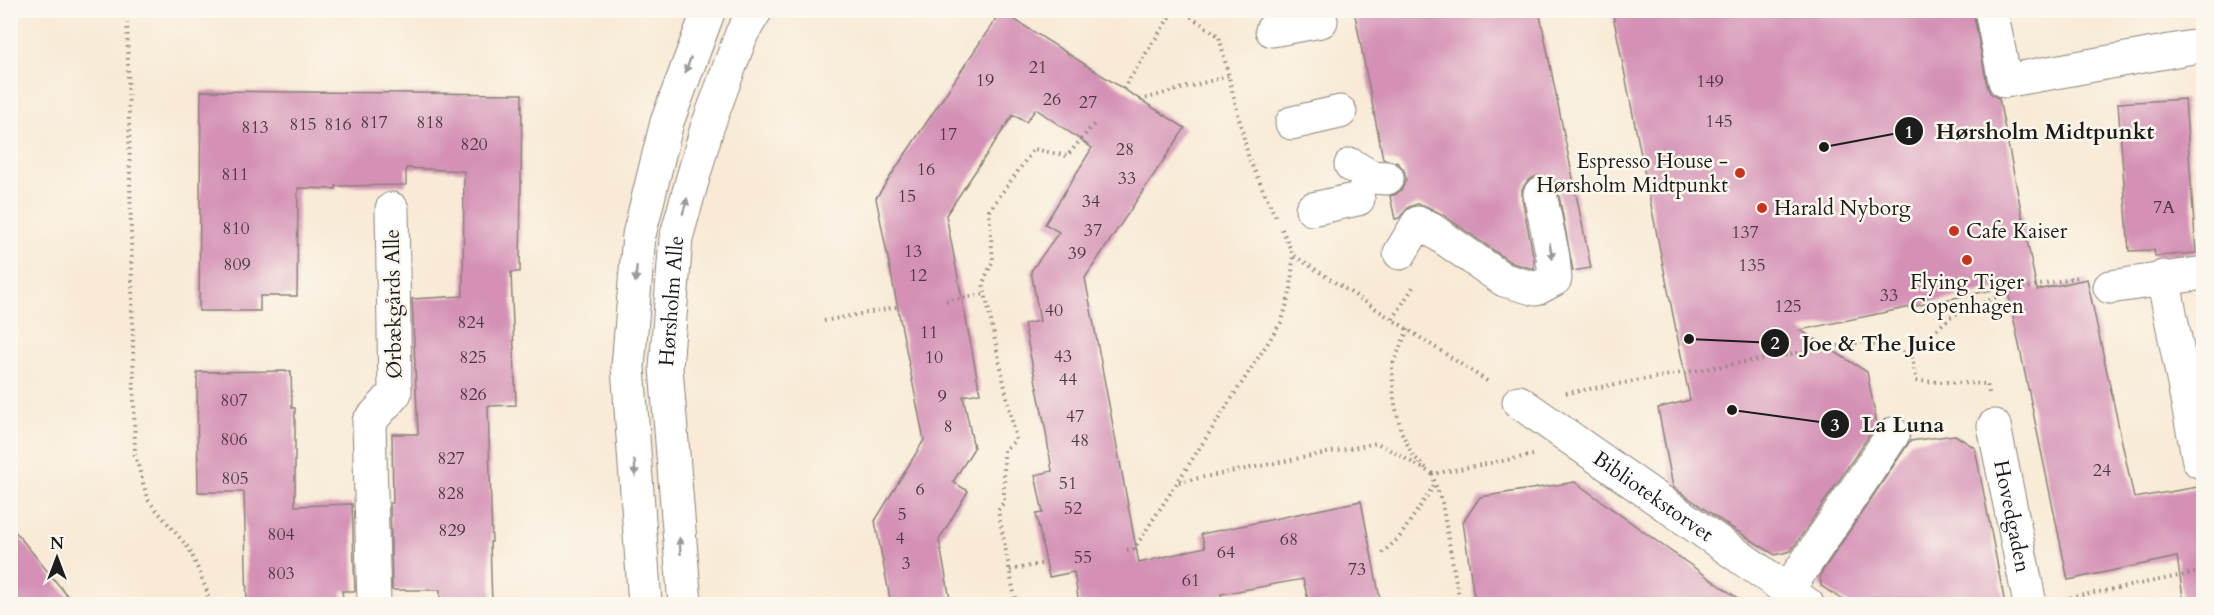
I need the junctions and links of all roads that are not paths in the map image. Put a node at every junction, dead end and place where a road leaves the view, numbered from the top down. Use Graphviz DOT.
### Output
graph roads {
  1 [pos="708,10"];
  2 [pos="756,10"];
  3 [pos="1991,10"];
  4 [pos="1321,21"];
  5 [pos="1272,30"];
  6 [pos="2204,45"];
  7 [pos="1340,112"];
  8 [pos="1292,123"];
  9 [pos="1351,165"];
  10 [pos="1387,178"];
  11 [pos="1540,194"];
  12 [pos="1358,199"];
  13 [pos="392,209"];
  14 [pos="1312,209"];
  15 [pos="1400,253"];
  16 [pos="2204,273"];
  17 [pos="2163,277"];
  18 [pos="2110,287"];
  19 [pos="1519,402"];
  20 [pos="1994,426"];
  21 [pos="1893,434"];
  22 [pos="2199,461"];
  23 [pos="1797,598"];
  24 [pos="2044,602"];
  25 [pos="374,604"];
  26 [pos="645,604"];
  27 [pos="685,604"];
  1 -- 26 [label="main road, Hørsholm Alle, one-way"];
  27 -- 2 [label="main road, Hørsholm Alle, one-way"];
  3 -- 6 [label="main road"];
  4 -- 5 [label="main road"];
  7 -- 8 [label="main road"];
  9 -- 10 [label="main road"];
  11 -- 15 [label="main road, one-way"];
  12 -- 14 [label="main road"];
  13 -- 25 [label="main road, Ørbækgårds Alle"];
  16 -- 17 [label="main road"];
  17 -- 18 [label="main road"];
  17 -- 22 [label="main road"];
  19 -- 23 [label="main road, Bibliotekstorvet"];
  20 -- 24 [label="main road, Hovedgaden"];
  21 -- 23 [label="main road, Bibliotekstorvet"];
}
